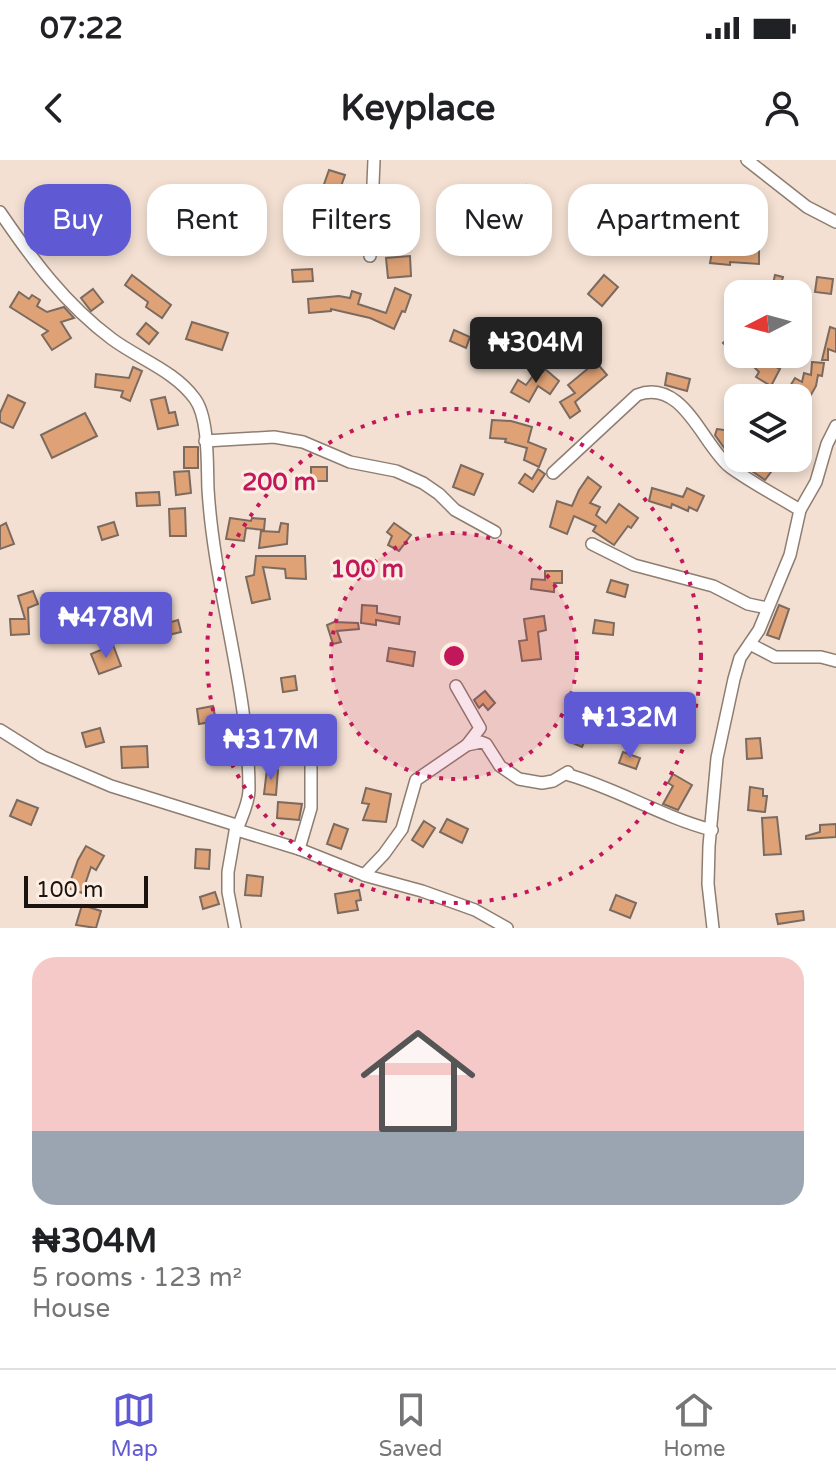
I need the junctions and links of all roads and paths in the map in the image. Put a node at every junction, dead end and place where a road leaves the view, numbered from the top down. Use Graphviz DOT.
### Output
graph roads {
  1 [pos="374,160"];
  2 [pos="747,160"];
  3 [pos="373,184"];
  4 [pos="0,212"];
  5 [pos="836,222"];
  6 [pos="836,426"];
  7 [pos="205,441"];
  8 [pos="553,473"];
  9 [pos="800,510"];
  10 [pos="495,532"];
  11 [pos="592,544"];
  12 [pos="767,608"];
  13 [pos="750,644"];
  14 [pos="836,661"];
  15 [pos="456,686"];
  16 [pos="0,730"];
  17 [pos="467,745"];
  18 [pos="311,767"];
  19 [pos="236,828"];
  20 [pos="712,830"];
  21 [pos="299,849"];
  22 [pos="364,875"];
  23 [pos="235,928"];
  24 [pos="507,928"];
  25 [pos="713,928"];
  1 -- 3 [label="street"];
  2 -- 5 [label="street"];
  4 -- 7 [label="street"];
  6 -- 9 [label="street"];
  7 -- 10 [label="street"];
  7 -- 19 [label="street"];
  8 -- 9 [label="street"];
  9 -- 12 [label="street"];
  11 -- 12 [label="street"];
  12 -- 13 [label="street"];
  13 -- 14 [label="street"];
  13 -- 20 [label="street"];
  15 -- 17 [label="street"];
  16 -- 19 [label="street"];
  17 -- 20 [label="street"];
  17 -- 22 [label="street"];
  18 -- 21 [label="street"];
  19 -- 21 [label="street"];
  19 -- 23 [label="street"];
  20 -- 25 [label="street"];
  21 -- 22 [label="street"];
  22 -- 24 [label="street"];
}
